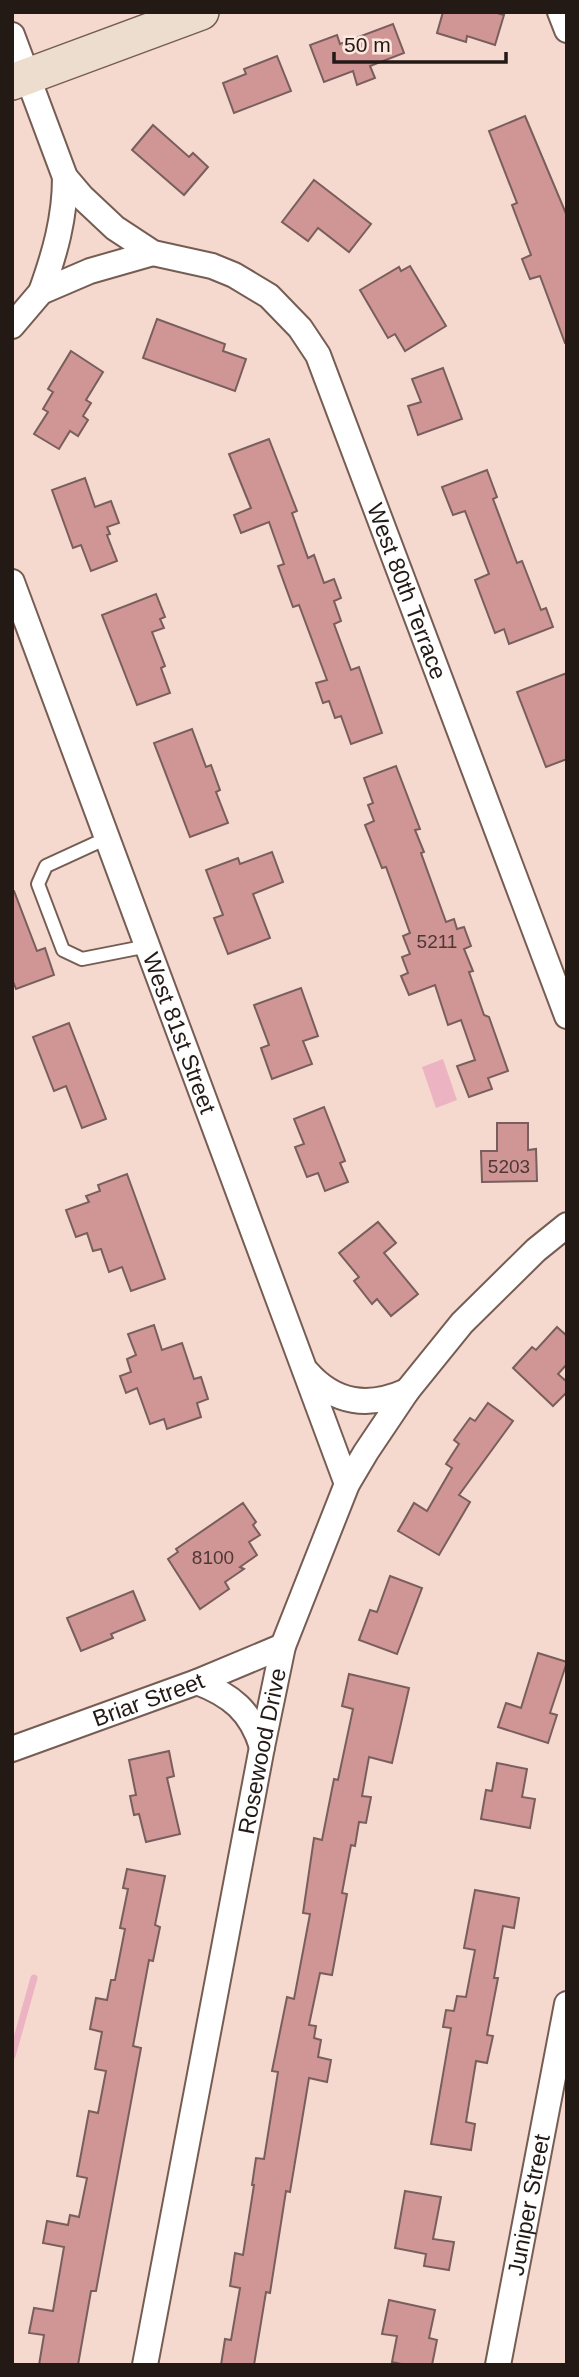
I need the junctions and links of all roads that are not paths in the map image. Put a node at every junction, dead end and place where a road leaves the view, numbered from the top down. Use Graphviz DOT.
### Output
graph roads {
  1 [pos="201,12"];
  2 [pos="560,12"];
  3 [pos="567,30"];
  4 [pos="12,35"];
  5 [pos="20,79"];
  6 [pos="65,177"];
  7 [pos="153,253"];
  8 [pos="41,292"];
  9 [pos="12,326"];
  10 [pos="12,582"];
  11 [pos="107,838"];
  12 [pos="148,946"];
  13 [pos="567,1016"];
  14 [pos="567,1224"];
  15 [pos="305,1370"];
  16 [pos="407,1391"];
  17 [pos="347,1484"];
  18 [pos="283,1646"];
  19 [pos="197,1682"];
  20 [pos="262,1747"];
  21 [pos="12,1749"];
  22 [pos="567,2004"];
  23 [pos="145,2365"];
  24 [pos="498,2365"];
  1 -- 5 [label="main road"];
  2 -- 3 [label="street"];
  4 -- 5 [label="street"];
  5 -- 6 [label="street"];
  6 -- 7 [label="street"];
  6 -- 8 [label="street"];
  7 -- 8 [label="street"];
  7 -- 13 [label="street, West 80th Terrace"];
  8 -- 9 [label="street"];
  10 -- 11 [label="street, West 81st Street"];
  11 -- 12 [label="street, West 81st Street"];
  11 -- 12 [label="lane"];
  12 -- 15 [label="street, West 81st Street"];
  14 -- 16 [label="street, Rosewood Drive"];
  15 -- 16 [label="street"];
  15 -- 17 [label="street, West 81st Street"];
  16 -- 17 [label="street, Rosewood Drive"];
  17 -- 18 [label="street, Rosewood Drive"];
  18 -- 19 [label="street, Briar Street"];
  18 -- 20 [label="street, Rosewood Drive"];
  19 -- 20 [label="street"];
  19 -- 21 [label="street, Briar Street"];
  20 -- 23 [label="street, Rosewood Drive"];
  22 -- 24 [label="street, Juniper Street"];
}
